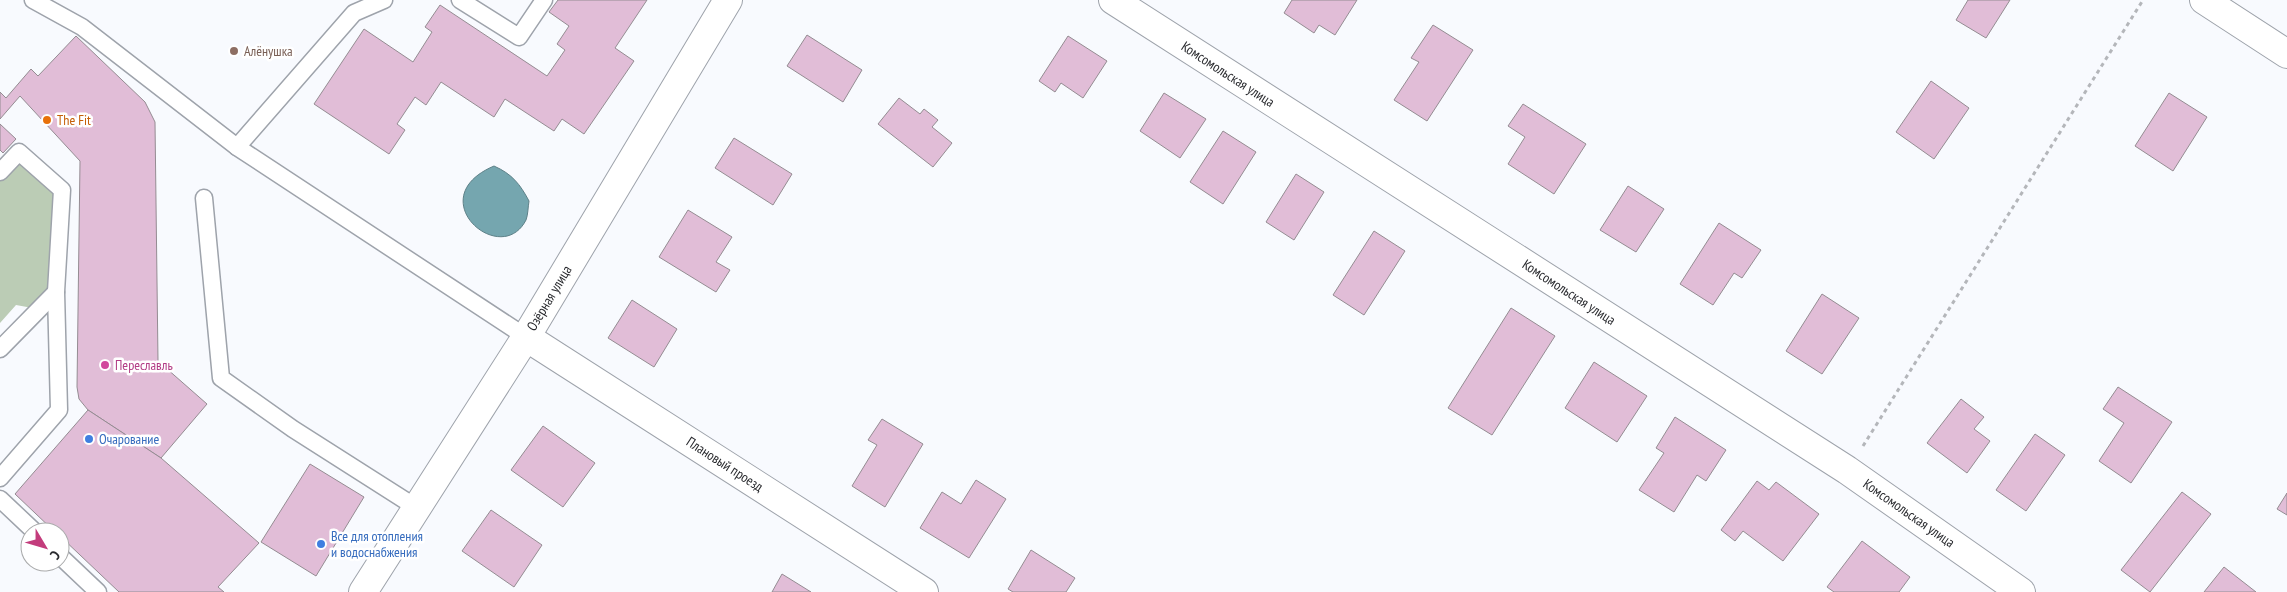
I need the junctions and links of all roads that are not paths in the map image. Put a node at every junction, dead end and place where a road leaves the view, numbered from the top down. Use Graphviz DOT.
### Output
graph roads {
  1 [pos="33,0"];
  2 [pos="384,0"];
  3 [pos="460,0"];
  4 [pos="544,0"];
  5 [pos="728,0"];
  6 [pos="1113,0"];
  7 [pos="2204,0"];
  8 [pos="2287,54"];
  9 [pos="237,147"];
  10 [pos="0,172"];
  11 [pos="204,198"];
  12 [pos="56,292"];
  13 [pos="526,336"];
  14 [pos="0,349"];
  15 [pos="0,478"];
  16 [pos="0,499"];
  17 [pos="417,508"];
  18 [pos="24,522"];
  19 [pos="70,565"];
  20 [pos="98,592"];
  21 [pos="364,592"];
  22 [pos="924,592"];
  23 [pos="2021,592"];
  1 -- 9 [label="lane"];
  2 -- 9 [label="lane"];
  3 -- 4 [label="lane"];
  5 -- 13 [label="street, Озёрная улица"];
  6 -- 23 [label="street, Комсомольская улица"];
  7 -- 8 [label="street"];
  9 -- 13 [label="lane"];
  10 -- 12 [label="lane"];
  11 -- 17 [label="lane"];
  12 -- 14 [label="lane"];
  12 -- 15 [label="lane"];
  13 -- 17 [label="street, Озёрная улица"];
  13 -- 22 [label="street, Плановый проезд"];
  16 -- 18 [label="lane"];
  17 -- 21 [label="street, Озёрная улица"];
  19 -- 20 [label="lane"];
}
